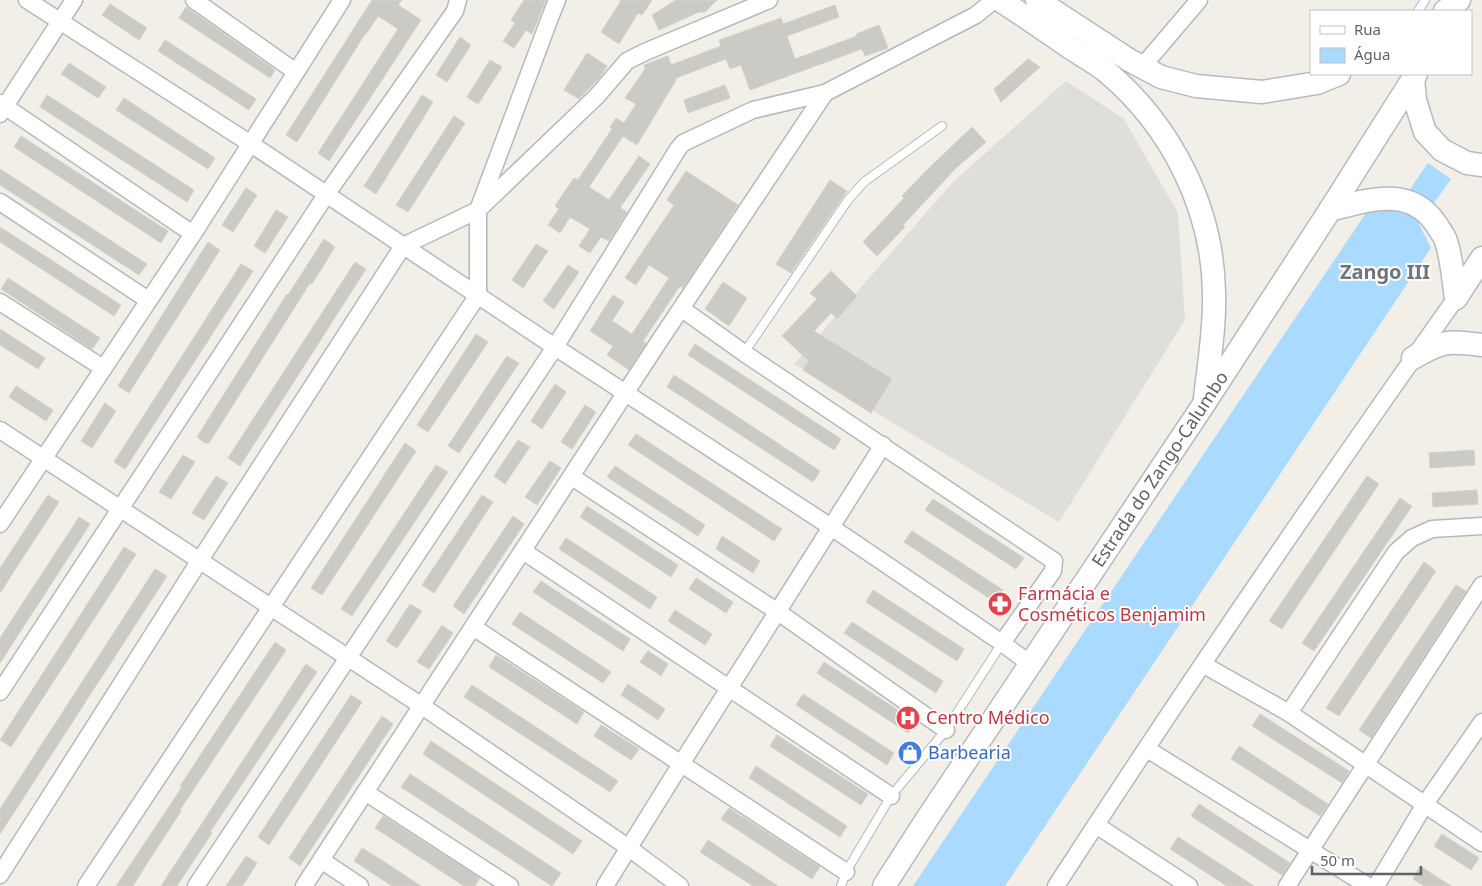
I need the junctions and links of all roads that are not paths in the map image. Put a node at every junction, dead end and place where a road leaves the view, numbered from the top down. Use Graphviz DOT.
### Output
graph roads {
  1 [pos="27,0"];
  2 [pos="74,0"];
  3 [pos="194,0"];
  4 [pos="342,0"];
  5 [pos="458,0"];
  6 [pos="558,0"];
  7 [pos="769,0"];
  8 [pos="994,0"];
  9 [pos="1000,0"];
  10 [pos="1037,0"];
  11 [pos="1199,0"];
  12 [pos="1459,0"];
  13 [pos="1446,10"];
  14 [pos="60,22"];
  15 [pos="1142,67"];
  16 [pos="296,72"];
  17 [pos="1337,75"];
  18 [pos="1415,76"];
  19 [pos="825,93"];
  20 [pos="2,108"];
  21 [pos="942,126"];
  22 [pos="251,144"];
  23 [pos="1482,165"];
  24 [pos="326,195"];
  25 [pos="0,202"];
  26 [pos="478,210"];
  27 [pos="1330,210"];
  28 [pos="193,234"];
  29 [pos="1446,239"];
  30 [pos="403,246"];
  31 [pos="1482,257"];
  32 [pos="478,295"];
  33 [pos="1456,298"];
  34 [pos="148,300"];
  35 [pos="0,302"];
  36 [pos="682,309"];
  37 [pos="1482,346"];
  38 [pos="555,347"];
  39 [pos="744,353"];
  40 [pos="1413,358"];
  41 [pos="103,368"];
  42 [pos="627,393"];
  43 [pos="1204,404"];
  44 [pos="0,430"];
  45 [pos="883,446"];
  46 [pos="44,458"];
  47 [pos="572,476"];
  48 [pos="121,509"];
  49 [pos="0,524"];
  50 [pos="1482,526"];
  51 [pos="831,527"];
  52 [pos="523,551"];
  53 [pos="200,560"];
  54 [pos="1482,586"];
  55 [pos="271,607"];
  56 [pos="778,612"];
  57 [pos="473,626"];
  58 [pos="1002,643"];
  59 [pos="348,658"];
  60 [pos="1030,664"];
  61 [pos="1204,664"];
  62 [pos="730,687"];
  63 [pos="0,692"];
  64 [pos="422,706"];
  65 [pos="1289,713"];
  66 [pos="1482,722"];
  67 [pos="946,730"];
  68 [pos="1147,749"];
  69 [pos="681,764"];
  70 [pos="1366,764"];
  71 [pos="365,792"];
  72 [pos="892,796"];
  73 [pos="1425,804"];
  74 [pos="1096,825"];
  75 [pos="1482,843"];
  76 [pos="629,848"];
  77 [pos="1311,850"];
  78 [pos="321,860"];
  79 [pos="0,875"];
  80 [pos="844,879"];
  81 [pos="86,886"];
  82 [pos="196,886"];
  83 [pos="304,886"];
  84 [pos="360,886"];
  85 [pos="510,886"];
  86 [pos="605,886"];
  87 [pos="680,886"];
  88 [pos="884,886"];
  89 [pos="1056,886"];
  90 [pos="1189,886"];
  91 [pos="1287,886"];
  92 [pos="1368,886"];
  93 [pos="1376,886"];
  1 -- 14 [label="street"];
  2 -- 14 [label="street"];
  3 -- 16 [label="street"];
  4 -- 16 [label="street"];
  5 -- 24 [label="street"];
  6 -- 26 [label="street"];
  7 -- 26 [label="street"];
  8 -- 19 [label="street"];
  9 -- 43 [label="main road"];
  10 -- 15 [label="main road"];
  11 -- 15 [label="street"];
  12 -- 13 [label="main road"];
  14 -- 20 [label="street"];
  14 -- 22 [label="street"];
  15 -- 17 [label="main road"];
  16 -- 22 [label="street"];
  18 -- 23 [label="main road"];
  18 -- 27 [label="main road, Estrada do Zango-Calumbo"];
  19 -- 36 [label="street"];
  19 -- 38 [label="street"];
  20 -- 28 [label="street"];
  21 -- 39 [label="lane"];
  22 -- 24 [label="street"];
  22 -- 28 [label="street"];
  24 -- 30 [label="street"];
  24 -- 48 [label="street"];
  25 -- 34 [label="street"];
  26 -- 30 [label="street"];
  26 -- 32 [label="street"];
  27 -- 29 [label="main road"];
  27 -- 43 [label="main road, Estrada do Zango-Calumbo"];
  28 -- 34 [label="street"];
  29 -- 31 [label="main road"];
  29 -- 33 [label="main road"];
  30 -- 32 [label="street"];
  30 -- 53 [label="street"];
  31 -- 33 [label="main road"];
  32 -- 38 [label="street"];
  32 -- 55 [label="street"];
  33 -- 40 [label="street"];
  34 -- 41 [label="street"];
  35 -- 41 [label="street"];
  36 -- 39 [label="street"];
  36 -- 42 [label="street"];
  37 -- 40 [label="main road"];
  38 -- 42 [label="street"];
  38 -- 59 [label="street"];
  39 -- 45 [label="street"];
  40 -- 61 [label="street"];
  41 -- 46 [label="street"];
  42 -- 47 [label="street"];
  42 -- 51 [label="street"];
  43 -- 60 [label="main road, Estrada do Zango-Calumbo"];
  44 -- 46 [label="street"];
  45 -- 51 [label="street"];
  45 -- 58 [label="street"];
  46 -- 48 [label="street"];
  46 -- 49 [label="street"];
  47 -- 52 [label="street"];
  47 -- 56 [label="street"];
  48 -- 53 [label="street"];
  48 -- 63 [label="street"];
  50 -- 65 [label="street"];
  51 -- 56 [label="street"];
  51 -- 58 [label="street"];
  52 -- 57 [label="street"];
  52 -- 62 [label="street"];
  53 -- 55 [label="street"];
  53 -- 79 [label="street"];
  54 -- 70 [label="street"];
  55 -- 59 [label="street"];
  55 -- 81 [label="street"];
  56 -- 62 [label="street"];
  56 -- 67 [label="street"];
  57 -- 64 [label="street"];
  57 -- 69 [label="street"];
  58 -- 60 [label="street"];
  58 -- 67 [label="lane"];
  59 -- 64 [label="street"];
  59 -- 82 [label="street"];
  60 -- 88 [label="main road, Estrada do Zango-Calumbo"];
  61 -- 65 [label="street"];
  61 -- 68 [label="street"];
  62 -- 69 [label="street"];
  62 -- 72 [label="street"];
  64 -- 71 [label="street"];
  64 -- 76 [label="street"];
  65 -- 70 [label="street"];
  66 -- 73 [label="street"];
  67 -- 72 [label="lane"];
  68 -- 74 [label="street"];
  68 -- 77 [label="street"];
  69 -- 76 [label="street"];
  69 -- 80 [label="street"];
  70 -- 73 [label="street"];
  70 -- 77 [label="street"];
  71 -- 78 [label="street"];
  71 -- 85 [label="street"];
  72 -- 80 [label="lane"];
  73 -- 75 [label="street"];
  73 -- 93 [label="street"];
  74 -- 89 [label="street"];
  74 -- 90 [label="street"];
  76 -- 86 [label="street"];
  76 -- 87 [label="street"];
  77 -- 91 [label="street"];
  77 -- 92 [label="street"];
  78 -- 83 [label="street"];
  78 -- 84 [label="street"];
}
